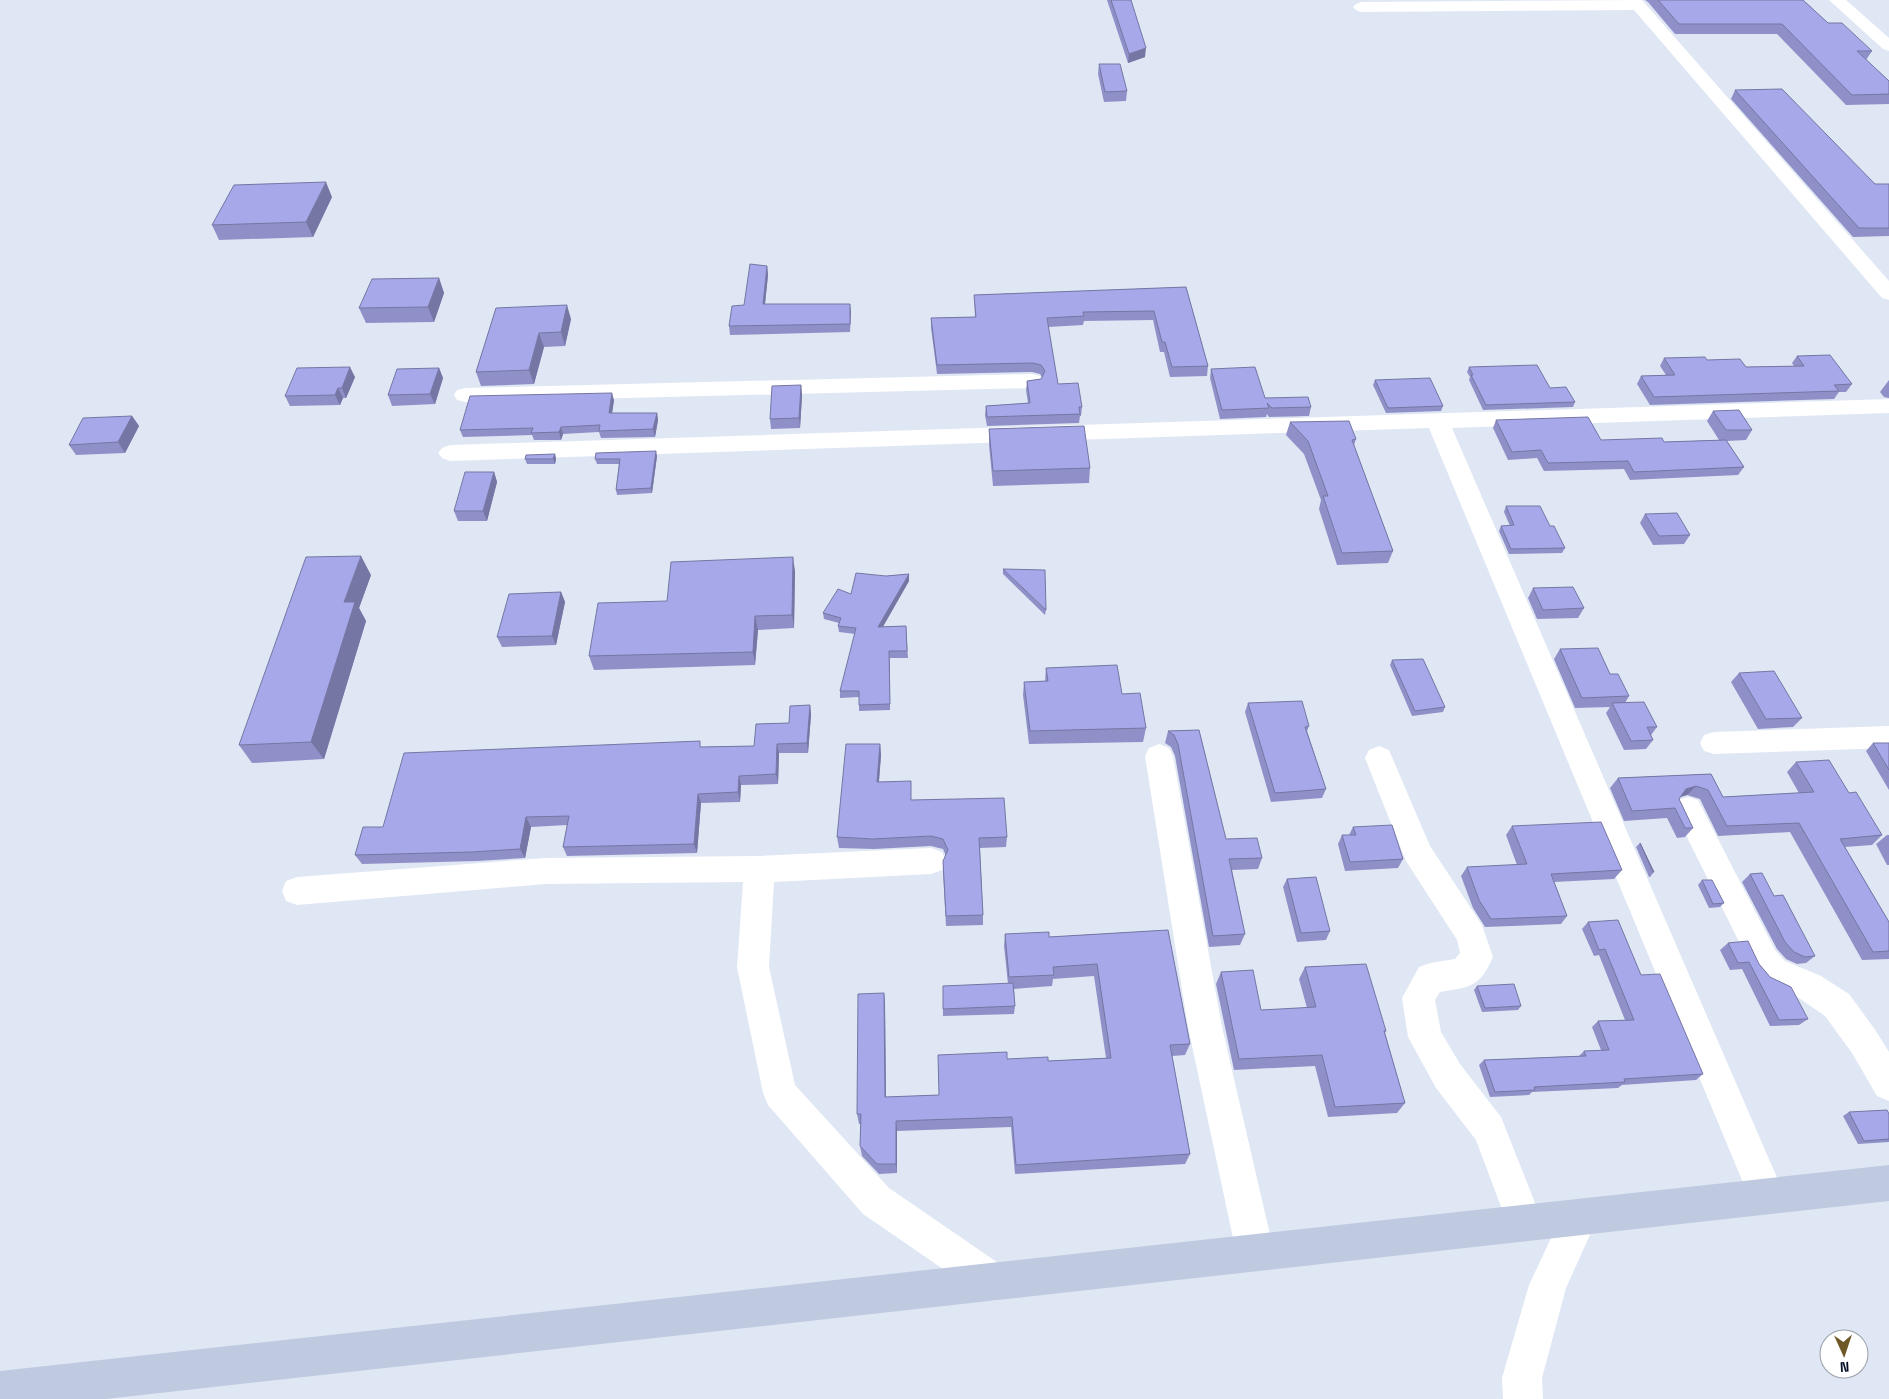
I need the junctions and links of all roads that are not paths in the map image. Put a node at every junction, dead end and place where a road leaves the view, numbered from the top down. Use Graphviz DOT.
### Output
graph roads {
  1 [pos="1838,0"];
  2 [pos="1636,2"];
  3 [pos="1361,7"];
  4 [pos="1889,46"];
  5 [pos="1889,294"];
  6 [pos="1032,381"];
  7 [pos="465,395"];
  8 [pos="1889,406"];
  9 [pos="1437,420"];
  10 [pos="450,453"];
  11 [pos="1889,737"];
  12 [pos="1714,743"];
  13 [pos="1159,756"];
  14 [pos="1379,758"];
  15 [pos="1688,809"];
  16 [pos="931,861"];
  17 [pos="759,869"];
  18 [pos="297,890"];
  19 [pos="1889,1084"];
  20 [pos="1889,1183"];
  21 [pos="1767,1196"];
  22 [pos="1580,1217"];
  23 [pos="1525,1223"];
  24 [pos="1255,1252"];
  25 [pos="994,1282"];
  26 [pos="0,1391"];
  27 [pos="1523,1399"];
  1 -- 4 [label="street"];
  2 -- 3 [label="street"];
  2 -- 5 [label="street"];
  6 -- 7 [label="street"];
  8 -- 9 [label="street"];
  9 -- 10 [label="street"];
  9 -- 21 [label="street"];
  11 -- 12 [label="street"];
  13 -- 24 [label="street"];
  14 -- 23 [label="street"];
  15 -- 19 [label="street"];
  16 -- 17 [label="street"];
  17 -- 18 [label="street"];
  17 -- 25 [label="street"];
  20 -- 21 [label="main road"];
  21 -- 22 [label="main road"];
  22 -- 23 [label="main road"];
  22 -- 27 [label="street"];
  23 -- 24 [label="main road"];
  24 -- 25 [label="main road"];
  25 -- 26 [label="main road"];
}
